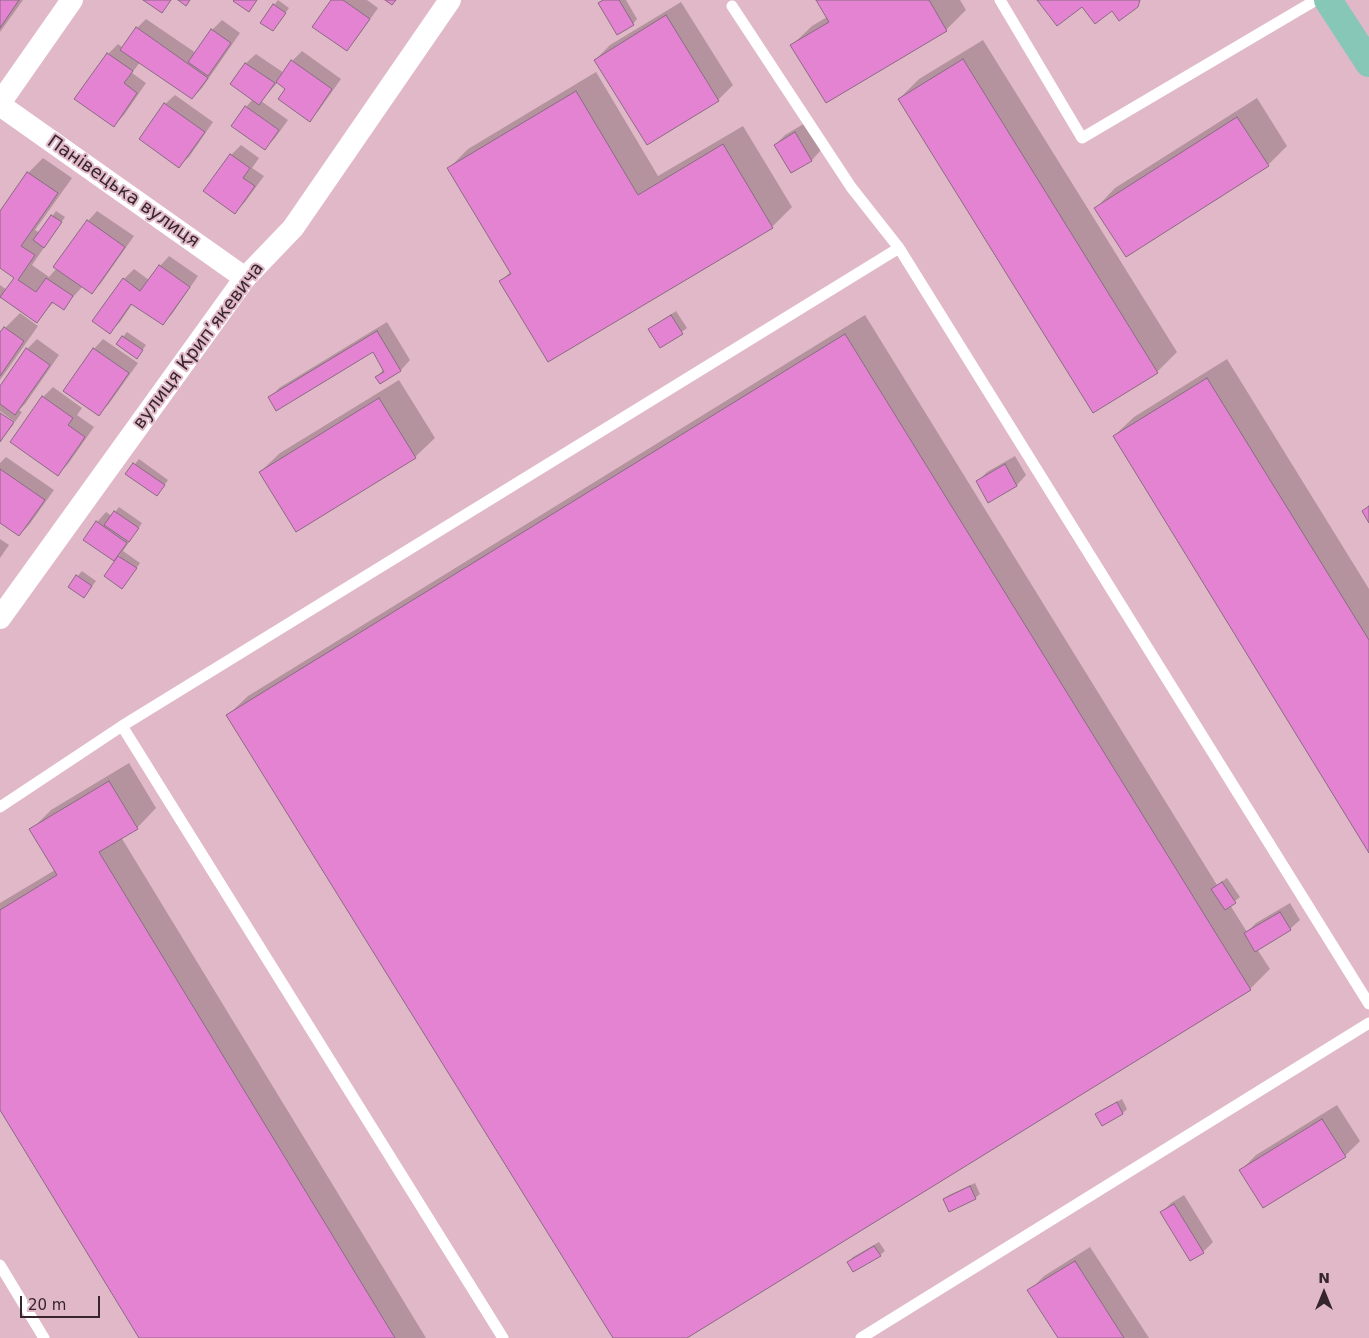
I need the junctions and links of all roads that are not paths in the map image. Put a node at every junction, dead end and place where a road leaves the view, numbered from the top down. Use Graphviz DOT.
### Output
graph roads {
  1 [pos="72,0"];
  2 [pos="450,0"];
  3 [pos="1000,0"];
  4 [pos="1316,0"];
  5 [pos="1328,0"];
  6 [pos="732,6"];
  7 [pos="1369,64"];
  8 [pos="0,104"];
  9 [pos="899,248"];
  10 [pos="245,278"];
  11 [pos="0,618"];
  12 [pos="122,726"];
  13 [pos="0,807"];
  14 [pos="1369,1004"];
  15 [pos="1369,1023"];
  16 [pos="0,1266"];
  17 [pos="44,1338"];
  18 [pos="503,1338"];
  19 [pos="861,1338"];
  1 -- 8 [label="street"];
  2 -- 10 [label="street, вулиця Крипʼякевича"];
  3 -- 4 [label="lane"];
  5 -- 7 [label="main road"];
  6 -- 9 [label="lane"];
  8 -- 10 [label="street, Панівецька вулиця"];
  9 -- 12 [label="lane"];
  9 -- 14 [label="lane"];
  10 -- 11 [label="street, вулиця Крипʼякевича"];
  12 -- 13 [label="lane"];
  12 -- 18 [label="lane"];
  15 -- 19 [label="lane"];
  16 -- 17 [label="lane"];
}
